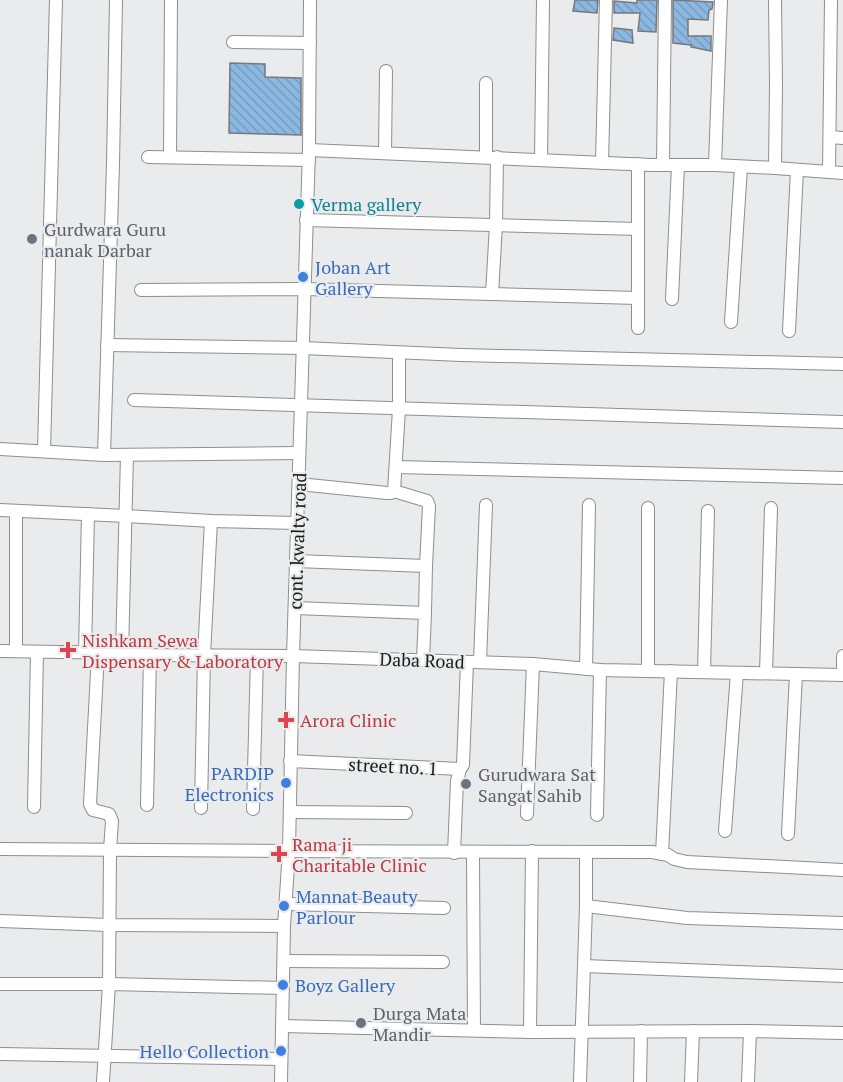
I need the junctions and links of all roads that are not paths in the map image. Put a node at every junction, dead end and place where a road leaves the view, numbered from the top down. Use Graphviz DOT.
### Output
graph roads {
  1 [pos="56,0"];
  2 [pos="116,0"];
  3 [pos="171,0"];
  4 [pos="310,0"];
  5 [pos="543,0"];
  6 [pos="606,0"];
  7 [pos="665,0"];
  8 [pos="721,0"];
  9 [pos="775,0"];
  10 [pos="831,0"];
  11 [pos="233,42"];
  12 [pos="310,43"];
  13 [pos="386,71"];
  14 [pos="486,83"];
  15 [pos="830,137"];
  16 [pos="843,138"];
  17 [pos="385,153"];
  18 [pos="309,155"];
  19 [pos="148,156"];
  20 [pos="170,157"];
  21 [pos="492,157"];
  22 [pos="542,160"];
  23 [pos="602,163"];
  24 [pos="638,164"];
  25 [pos="663,164"];
  26 [pos="678,165"];
  27 [pos="716,165"];
  28 [pos="741,167"];
  29 [pos="775,168"];
  30 [pos="798,170"];
  31 [pos="829,172"];
  32 [pos="843,173"];
  33 [pos="306,220"];
  34 [pos="496,225"];
  35 [pos="638,229"];
  36 [pos="304,289"];
  37 [pos="141,290"];
  38 [pos="492,294"];
  39 [pos="638,298"];
  40 [pos="672,299"];
  41 [pos="731,322"];
  42 [pos="638,328"];
  43 [pos="789,332"];
  44 [pos="107,345"];
  45 [pos="303,348"];
  46 [pos="399,354"];
  47 [pos="843,364"];
  48 [pos="135,400"];
  49 [pos="302,406"];
  50 [pos="399,409"];
  51 [pos="843,422"];
  52 [pos="0,449"];
  53 [pos="44,451"];
  54 [pos="300,453"];
  55 [pos="104,455"];
  56 [pos="127,455"];
  57 [pos="396,467"];
  58 [pos="843,478"];
  59 [pos="299,484"];
  60 [pos="393,491"];
  61 [pos="486,505"];
  62 [pos="590,505"];
  63 [pos="648,508"];
  64 [pos="771,508"];
  65 [pos="0,510"];
  66 [pos="16,511"];
  67 [pos="708,511"];
  68 [pos="88,514"];
  69 [pos="126,516"];
  70 [pos="211,522"];
  71 [pos="298,523"];
  72 [pos="296,561"];
  73 [pos="426,566"];
  74 [pos="295,608"];
  75 [pos="425,613"];
  76 [pos="0,651"];
  77 [pos="16,651"];
  78 [pos="37,652"];
  79 [pos="92,653"];
  80 [pos="122,653"];
  81 [pos="204,655"];
  82 [pos="150,656"];
  83 [pos="257,656"];
  84 [pos="293,656"];
  85 [pos="843,656"];
  86 [pos="423,660"];
  87 [pos="466,662"];
  88 [pos="480,662"];
  89 [pos="533,664"];
  90 [pos="586,669"];
  91 [pos="600,670"];
  92 [pos="648,670"];
  93 [pos="671,671"];
  94 [pos="704,672"];
  95 [pos="737,673"];
  96 [pos="766,673"];
  97 [pos="796,674"];
  98 [pos="843,675"];
  99 [pos="290,761"];
  100 [pos="460,769"];
  101 [pos="147,805"];
  102 [pos="34,807"];
  103 [pos="201,808"];
  104 [pos="253,809"];
  105 [pos="290,812"];
  106 [pos="406,813"];
  107 [pos="527,814"];
  108 [pos="597,815"];
  109 [pos="725,831"];
  110 [pos="788,834"];
  111 [pos="0,849"];
  112 [pos="110,850"];
  113 [pos="289,850"];
  114 [pos="532,852"];
  115 [pos="586,852"];
  116 [pos="454,853"];
  117 [pos="473,853"];
  118 [pos="662,854"];
  119 [pos="843,870"];
  120 [pos="286,904"];
  121 [pos="586,906"];
  122 [pos="444,908"];
  123 [pos="0,921"];
  124 [pos="843,923"];
  125 [pos="109,925"];
  126 [pos="284,926"];
  127 [pos="284,961"];
  128 [pos="443,962"];
  129 [pos="584,966"];
  130 [pos="843,976"];
  131 [pos="0,984"];
  132 [pos="109,984"];
  133 [pos="283,988"];
  134 [pos="282,1026"];
  135 [pos="474,1030"];
  136 [pos="642,1031"];
  137 [pos="693,1031"];
  138 [pos="750,1031"];
  139 [pos="530,1032"];
  140 [pos="582,1032"];
  141 [pos="843,1033"];
  142 [pos="0,1054"];
  143 [pos="105,1056"];
  144 [pos="281,1059"];
  145 [pos="103,1082"];
  146 [pos="281,1082"];
  147 [pos="580,1082"];
  148 [pos="640,1082"];
  149 [pos="692,1082"];
  150 [pos="748,1082"];
  1 -- 53 [label="street"];
  2 -- 44 [label="street"];
  3 -- 20 [label="street"];
  4 -- 12 [label="street, cont. kwalty road"];
  5 -- 22 [label="street"];
  6 -- 23 [label="street"];
  7 -- 25 [label="street"];
  8 -- 27 [label="street"];
  9 -- 29 [label="street"];
  10 -- 15 [label="street"];
  11 -- 12 [label="street"];
  12 -- 18 [label="street, cont. kwalty road"];
  13 -- 17 [label="street"];
  14 -- 21 [label="street"];
  15 -- 16 [label="street"];
  15 -- 31 [label="street"];
  17 -- 18 [label="street"];
  17 -- 21 [label="street"];
  18 -- 20 [label="street"];
  18 -- 33 [label="street, cont. kwalty road"];
  19 -- 20 [label="street"];
  21 -- 22 [label="street"];
  21 -- 34 [label="street"];
  22 -- 23 [label="street"];
  23 -- 24 [label="street"];
  24 -- 25 [label="street"];
  24 -- 35 [label="street"];
  25 -- 26 [label="street"];
  26 -- 27 [label="street"];
  26 -- 40 [label="street"];
  27 -- 28 [label="street"];
  28 -- 29 [label="street"];
  28 -- 41 [label="street"];
  29 -- 30 [label="street"];
  30 -- 31 [label="street"];
  30 -- 43 [label="street"];
  31 -- 32 [label="street"];
  33 -- 34 [label="street"];
  33 -- 36 [label="street, cont. kwalty road"];
  34 -- 35 [label="street"];
  34 -- 38 [label="street"];
  35 -- 39 [label="street"];
  36 -- 37 [label="street"];
  36 -- 38 [label="street"];
  36 -- 45 [label="street, cont. kwalty road"];
  38 -- 39 [label="street"];
  39 -- 42 [label="street"];
  44 -- 45 [label="street"];
  44 -- 55 [label="street"];
  45 -- 46 [label="street"];
  45 -- 49 [label="street, cont. kwalty road"];
  46 -- 47 [label="street"];
  46 -- 50 [label="street"];
  48 -- 49 [label="street"];
  49 -- 50 [label="street"];
  49 -- 54 [label="street, cont. kwalty road"];
  50 -- 51 [label="street"];
  50 -- 57 [label="street"];
  52 -- 53 [label="street"];
  53 -- 55 [label="street"];
  54 -- 56 [label="street"];
  54 -- 59 [label="street, cont. kwalty road"];
  55 -- 56 [label="street"];
  56 -- 69 [label="street"];
  57 -- 58 [label="street"];
  57 -- 60 [label="street"];
  59 -- 60 [label="street"];
  59 -- 71 [label="street, cont. kwalty road"];
  60 -- 73 [label="street"];
  61 -- 88 [label="street"];
  62 -- 90 [label="street"];
  63 -- 92 [label="street"];
  64 -- 96 [label="street"];
  65 -- 66 [label="street"];
  66 -- 68 [label="street"];
  66 -- 77 [label="street"];
  67 -- 94 [label="street"];
  68 -- 69 [label="street"];
  68 -- 79 [label="street"];
  69 -- 70 [label="street"];
  69 -- 80 [label="street"];
  70 -- 71 [label="street"];
  70 -- 81 [label="street"];
  71 -- 72 [label="street, cont. kwalty road"];
  72 -- 73 [label="street"];
  72 -- 74 [label="street, cont. kwalty road"];
  73 -- 75 [label="street"];
  74 -- 75 [label="street"];
  74 -- 84 [label="street, cont. kwalty road"];
  75 -- 86 [label="street"];
  76 -- 77 [label="street, Daba Road"];
  77 -- 78 [label="street, Daba Road"];
  78 -- 79 [label="street, Daba Road"];
  78 -- 102 [label="street"];
  79 -- 80 [label="street, Daba Road"];
  79 -- 112 [label="street"];
  80 -- 82 [label="street, Daba Road"];
  81 -- 82 [label="street, Daba Road"];
  81 -- 83 [label="street, Daba Road"];
  81 -- 103 [label="street"];
  82 -- 101 [label="street"];
  83 -- 84 [label="street, Daba Road"];
  83 -- 104 [label="street"];
  84 -- 86 [label="street, Daba Road"];
  84 -- 99 [label="street, cont. kwalty road"];
  85 -- 98 [label="street"];
  86 -- 87 [label="street, Daba Road"];
  87 -- 88 [label="street, Daba Road"];
  87 -- 100 [label="street, street no. 1"];
  88 -- 89 [label="street, Daba Road"];
  89 -- 90 [label="street, Daba Road"];
  89 -- 107 [label="street"];
  90 -- 91 [label="street, Daba Road"];
  91 -- 92 [label="street, Daba Road"];
  91 -- 108 [label="street"];
  92 -- 93 [label="street, Daba Road"];
  93 -- 94 [label="street, Daba Road"];
  93 -- 118 [label="street"];
  94 -- 95 [label="street, Daba Road"];
  95 -- 96 [label="street, Daba Road"];
  95 -- 109 [label="street"];
  96 -- 97 [label="street, Daba Road"];
  97 -- 98 [label="street, Daba Road"];
  97 -- 110 [label="street"];
  99 -- 100 [label="street, street no. 1"];
  99 -- 105 [label="street, cont. kwalty road"];
  100 -- 116 [label="street"];
  105 -- 106 [label="street"];
  105 -- 113 [label="street, cont. kwalty road"];
  111 -- 112 [label="street"];
  112 -- 113 [label="street"];
  112 -- 125 [label="street"];
  113 -- 116 [label="street"];
  113 -- 120 [label="street, cont. kwalty road"];
  114 -- 115 [label="street"];
  114 -- 117 [label="street"];
  114 -- 139 [label="street"];
  115 -- 118 [label="street"];
  115 -- 121 [label="street"];
  116 -- 117 [label="street"];
  117 -- 135 [label="street"];
  118 -- 119 [label="street"];
  120 -- 122 [label="street"];
  120 -- 126 [label="street, cont. kwalty road"];
  121 -- 124 [label="street"];
  121 -- 129 [label="street"];
  123 -- 125 [label="street"];
  125 -- 126 [label="street"];
  125 -- 132 [label="street"];
  126 -- 127 [label="street, cont. kwalty road"];
  127 -- 128 [label="street"];
  127 -- 133 [label="street, cont. kwalty road"];
  129 -- 130 [label="street"];
  129 -- 140 [label="street"];
  131 -- 132 [label="street"];
  132 -- 133 [label="street"];
  132 -- 143 [label="street"];
  133 -- 134 [label="street, cont. kwalty road"];
  134 -- 135 [label="street"];
  134 -- 144 [label="street, cont. kwalty road"];
  135 -- 139 [label="street"];
  136 -- 137 [label="street"];
  136 -- 140 [label="street"];
  136 -- 148 [label="street"];
  137 -- 138 [label="street"];
  137 -- 149 [label="street"];
  138 -- 141 [label="street"];
  138 -- 150 [label="street"];
  139 -- 140 [label="street"];
  140 -- 147 [label="street"];
  142 -- 143 [label="street"];
  143 -- 144 [label="street"];
  143 -- 145 [label="street"];
  144 -- 146 [label="street, cont. kwalty road"];
}
